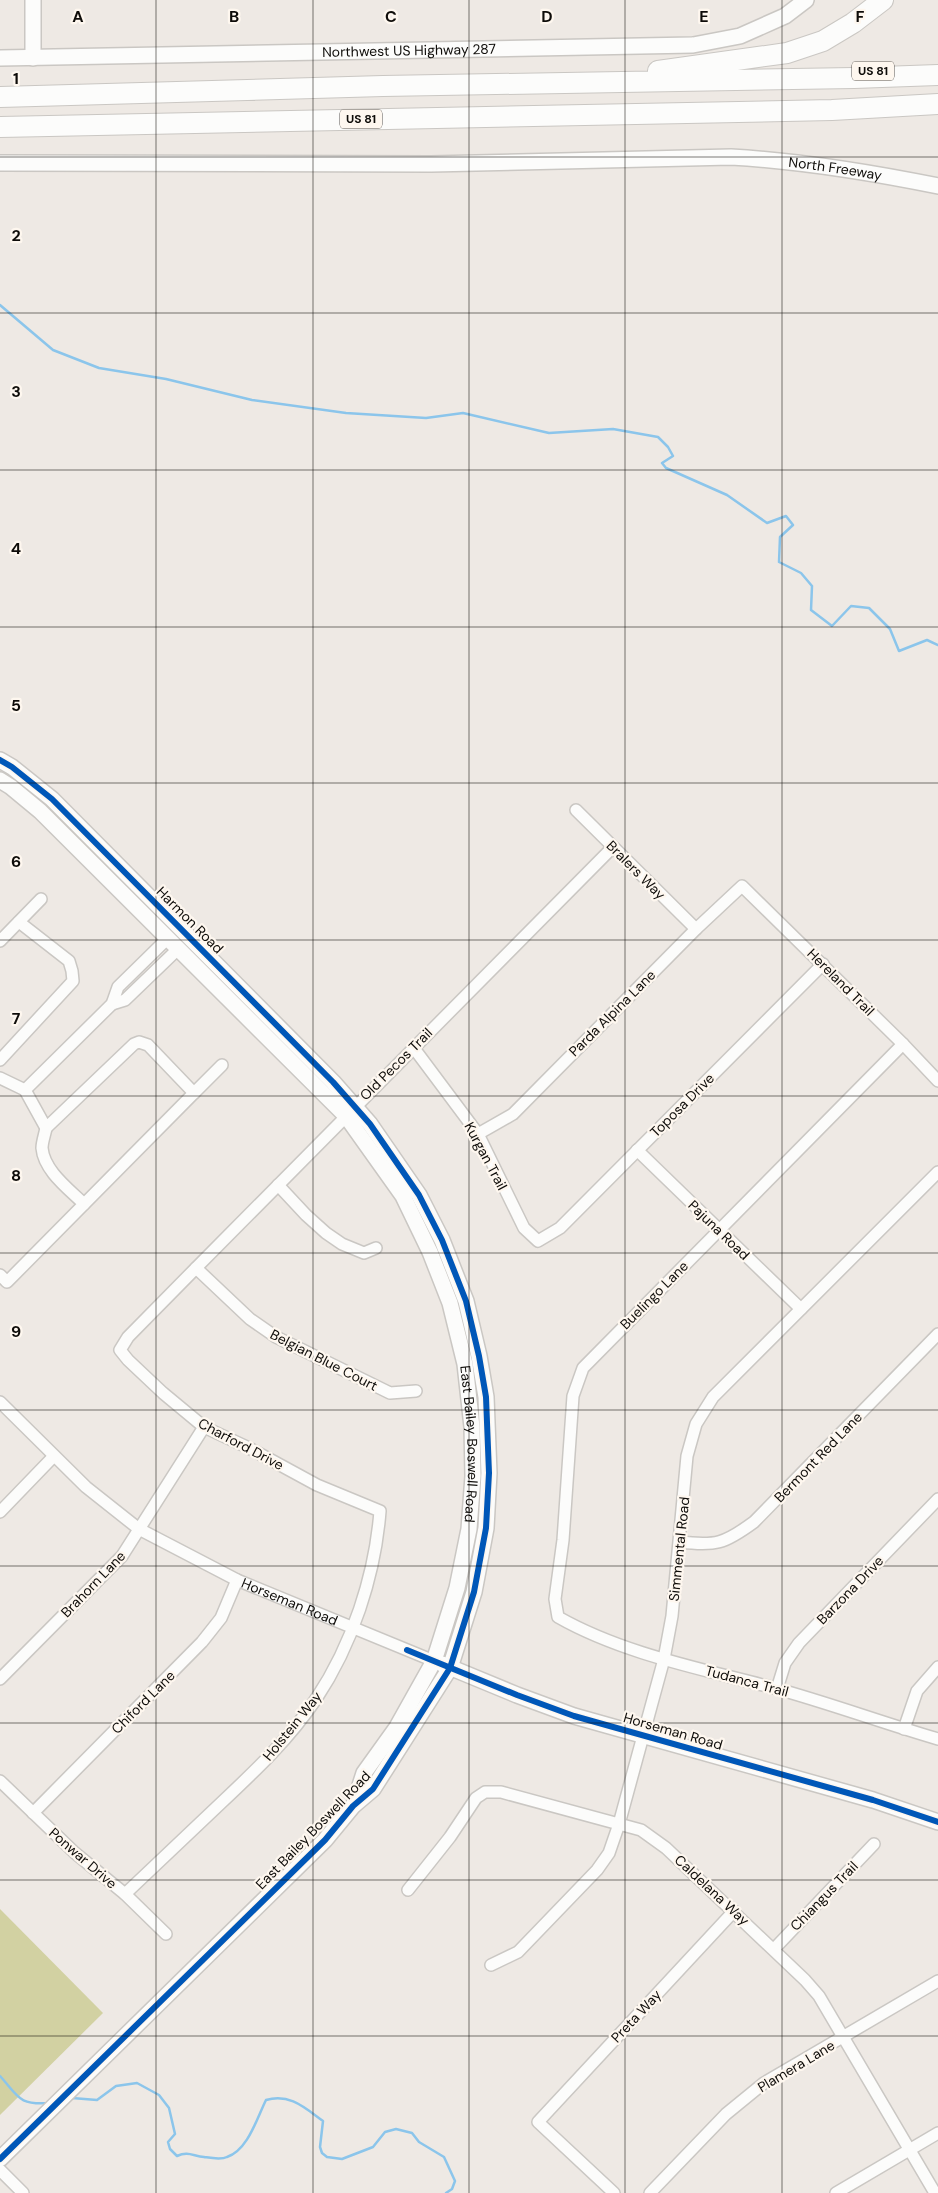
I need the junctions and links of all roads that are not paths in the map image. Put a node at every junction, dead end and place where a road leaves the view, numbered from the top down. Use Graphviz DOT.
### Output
graph roads {
  1 [pos="33,0"];
  2 [pos="806,0"];
  3 [pos="883,0"];
  4 [pos="0,58"];
  5 [pos="33,58"];
  6 [pos="938,65"];
  7 [pos="938,75"];
  8 [pos="809,79"];
  9 [pos="572,83"];
  10 [pos="0,97"];
  11 [pos="938,104"];
  12 [pos="832,110"];
  13 [pos="938,113"];
  14 [pos="0,127"];
  15 [pos="0,163"];
  16 [pos="938,186"];
  17 [pos="0,760"];
  18 [pos="0,780"];
  19 [pos="576,810"];
  20 [pos="613,847"];
  21 [pos="742,886"];
  22 [pos="41,899"];
  23 [pos="19,922"];
  24 [pos="696,929"];
  25 [pos="0,941"];
  26 [pos="173,944"];
  27 [pos="822,964"];
  28 [pos="903,1044"];
  29 [pos="413,1047"];
  30 [pos="0,1060"];
  31 [pos="222,1065"];
  32 [pos="0,1078"];
  33 [pos="938,1081"];
  34 [pos="26,1090"];
  35 [pos="194,1093"];
  36 [pos="351,1111"];
  37 [pos="46,1128"];
  38 [pos="478,1134"];
  39 [pos="637,1150"];
  40 [pos="938,1172"];
  41 [pos="278,1185"];
  42 [pos="84,1204"];
  43 [pos="719,1230"];
  44 [pos="538,1242"];
  45 [pos="376,1248"];
  46 [pos="196,1268"];
  47 [pos="2,1282"];
  48 [pos="801,1309"];
  49 [pos="938,1334"];
  50 [pos="120,1350"];
  51 [pos="416,1390"];
  52 [pos="0,1402"];
  53 [pos="204,1427"];
  54 [pos="54,1456"];
  55 [pos="938,1499"];
  56 [pos="380,1511"];
  57 [pos="0,1512"];
  58 [pos="139,1529"];
  59 [pos="680,1542"];
  60 [pos="237,1580"];
  61 [pos="558,1617"];
  62 [pos="352,1627"];
  63 [pos="664,1659"];
  64 [pos="434,1661"];
  65 [pos="938,1667"];
  66 [pos="450,1668"];
  67 [pos="0,1679"];
  68 [pos="777,1689"];
  69 [pos="904,1729"];
  70 [pos="642,1735"];
  71 [pos="938,1739"];
  72 [pos="0,1781"];
  73 [pos="353,1806"];
  74 [pos="33,1814"];
  75 [pos="938,1822"];
  76 [pos="619,1824"];
  77 [pos="874,1844"];
  78 [pos="408,1890"];
  79 [pos="125,1894"];
  80 [pos="734,1911"];
  81 [pos="166,1934"];
  82 [pos="774,1949"];
  83 [pos="492,1965"];
  84 [pos="938,1981"];
  85 [pos="843,2038"];
  86 [pos="938,2133"];
  87 [pos="909,2150"];
  88 [pos="0,2159"];
  89 [pos="0,2170"];
  90 [pos="23,2193"];
  91 [pos="614,2193"];
  92 [pos="650,2193"];
  93 [pos="836,2193"];
  94 [pos="935,2193"];
  1 -- 5 [label="street"];
  2 -- 5 [label="street, Northwest US Highway 287"];
  3 -- 9 [label="highway"];
  4 -- 5 [label="street, Northwest US Highway 287"];
  6 -- 8 [label="highway, US 81"];
  7 -- 8 [label="highway"];
  8 -- 9 [label="highway, US 81"];
  9 -- 10 [label="highway, US 81"];
  11 -- 12 [label="highway"];
  12 -- 13 [label="highway"];
  12 -- 14 [label="highway, US 81"];
  15 -- 16 [label="street, North Freeway"];
  17 -- 36 [label="street, Harmon Road"];
  18 -- 26 [label="street, Harmon Road"];
  19 -- 20 [label="street, Bralers Way"];
  20 -- 24 [label="street, Bralers Way"];
  20 -- 29 [label="street, Old Pecos Trail"];
  21 -- 24 [label="street, Parda Alpina Lane"];
  21 -- 27 [label="street, Hereland Trail"];
  22 -- 23 [label="street"];
  23 -- 25 [label="street"];
  23 -- 30 [label="street"];
  24 -- 38 [label="street, Parda Alpina Lane"];
  26 -- 34 [label="street"];
  26 -- 36 [label="street, Harmon Road"];
  27 -- 28 [label="street, Hereland Trail"];
  27 -- 39 [label="street, Toposa Drive"];
  28 -- 33 [label="street, Hereland Trail"];
  28 -- 43 [label="street, Buelingo Lane"];
  29 -- 36 [label="street, Old Pecos Trail"];
  29 -- 38 [label="street, Kurgan Trail"];
  31 -- 35 [label="street"];
  32 -- 34 [label="street"];
  34 -- 37 [label="street"];
  35 -- 37 [label="street"];
  35 -- 42 [label="street"];
  36 -- 41 [label="street, Old Pecos Trail"];
  36 -- 64 [label="street, East Bailey Boswell Road"];
  36 -- 66 [label="street, East Bailey Boswell Road"];
  37 -- 42 [label="street"];
  38 -- 44 [label="street, Kurgan Trail"];
  39 -- 43 [label="street, Pajuna Road"];
  39 -- 44 [label="street, Toposa Drive"];
  40 -- 48 [label="street, Simmental Road"];
  41 -- 45 [label="street"];
  41 -- 46 [label="street, Old Pecos Trail"];
  42 -- 47 [label="street"];
  43 -- 48 [label="street, Pajuna Road"];
  43 -- 61 [label="street, Buelingo Lane"];
  46 -- 50 [label="street, Old Pecos Trail"];
  46 -- 51 [label="street, Belgian Blue Court"];
  48 -- 59 [label="street, Simmental Road"];
  49 -- 59 [label="street, Bermont Red Lane"];
  50 -- 53 [label="street, Charford Drive"];
  52 -- 54 [label="street, Horseman Road"];
  53 -- 56 [label="street, Charford Drive"];
  53 -- 58 [label="street, Brahorn Lane"];
  54 -- 57 [label="street"];
  54 -- 58 [label="street, Horseman Road"];
  55 -- 68 [label="street, Barzona Drive"];
  56 -- 62 [label="street, Holstein Way"];
  58 -- 60 [label="street, Horseman Road"];
  58 -- 67 [label="street, Brahorn Lane"];
  59 -- 63 [label="street, Simmental Road"];
  60 -- 62 [label="street, Horseman Road"];
  60 -- 74 [label="street, Chiford Lane"];
  61 -- 63 [label="street, Tudanca Trail"];
  62 -- 64 [label="street, Horseman Road"];
  62 -- 79 [label="street, Holstein Way"];
  63 -- 68 [label="street, Tudanca Trail"];
  63 -- 70 [label="street, Simmental Road"];
  64 -- 66 [label="street, Horseman Road"];
  64 -- 73 [label="street, East Bailey Boswell Road"];
  65 -- 69 [label="street"];
  66 -- 70 [label="street, Horseman Road"];
  66 -- 73 [label="street, East Bailey Boswell Road"];
  68 -- 69 [label="street, Tudanca Trail"];
  69 -- 71 [label="street, Tudanca Trail"];
  70 -- 75 [label="street, Horseman Road"];
  70 -- 76 [label="street, Simmental Road"];
  72 -- 74 [label="street, Ponwar Drive"];
  73 -- 88 [label="street, East Bailey Boswell Road"];
  74 -- 79 [label="street, Ponwar Drive"];
  76 -- 78 [label="street, Caldelana Way"];
  76 -- 80 [label="street, Caldelana Way"];
  76 -- 83 [label="street, Simmental Road"];
  77 -- 82 [label="street, Chiangus Trail"];
  79 -- 81 [label="street, Ponwar Drive"];
  80 -- 82 [label="street, Caldelana Way"];
  80 -- 91 [label="street, Preta Way"];
  82 -- 85 [label="street, Caldelana Way"];
  84 -- 85 [label="street, Plamera Lane"];
  85 -- 87 [label="street, Caldelana Way"];
  85 -- 92 [label="street, Plamera Lane"];
  86 -- 87 [label="street"];
  87 -- 93 [label="street"];
  87 -- 94 [label="street, Caldelana Way"];
  89 -- 90 [label="street"];
}
